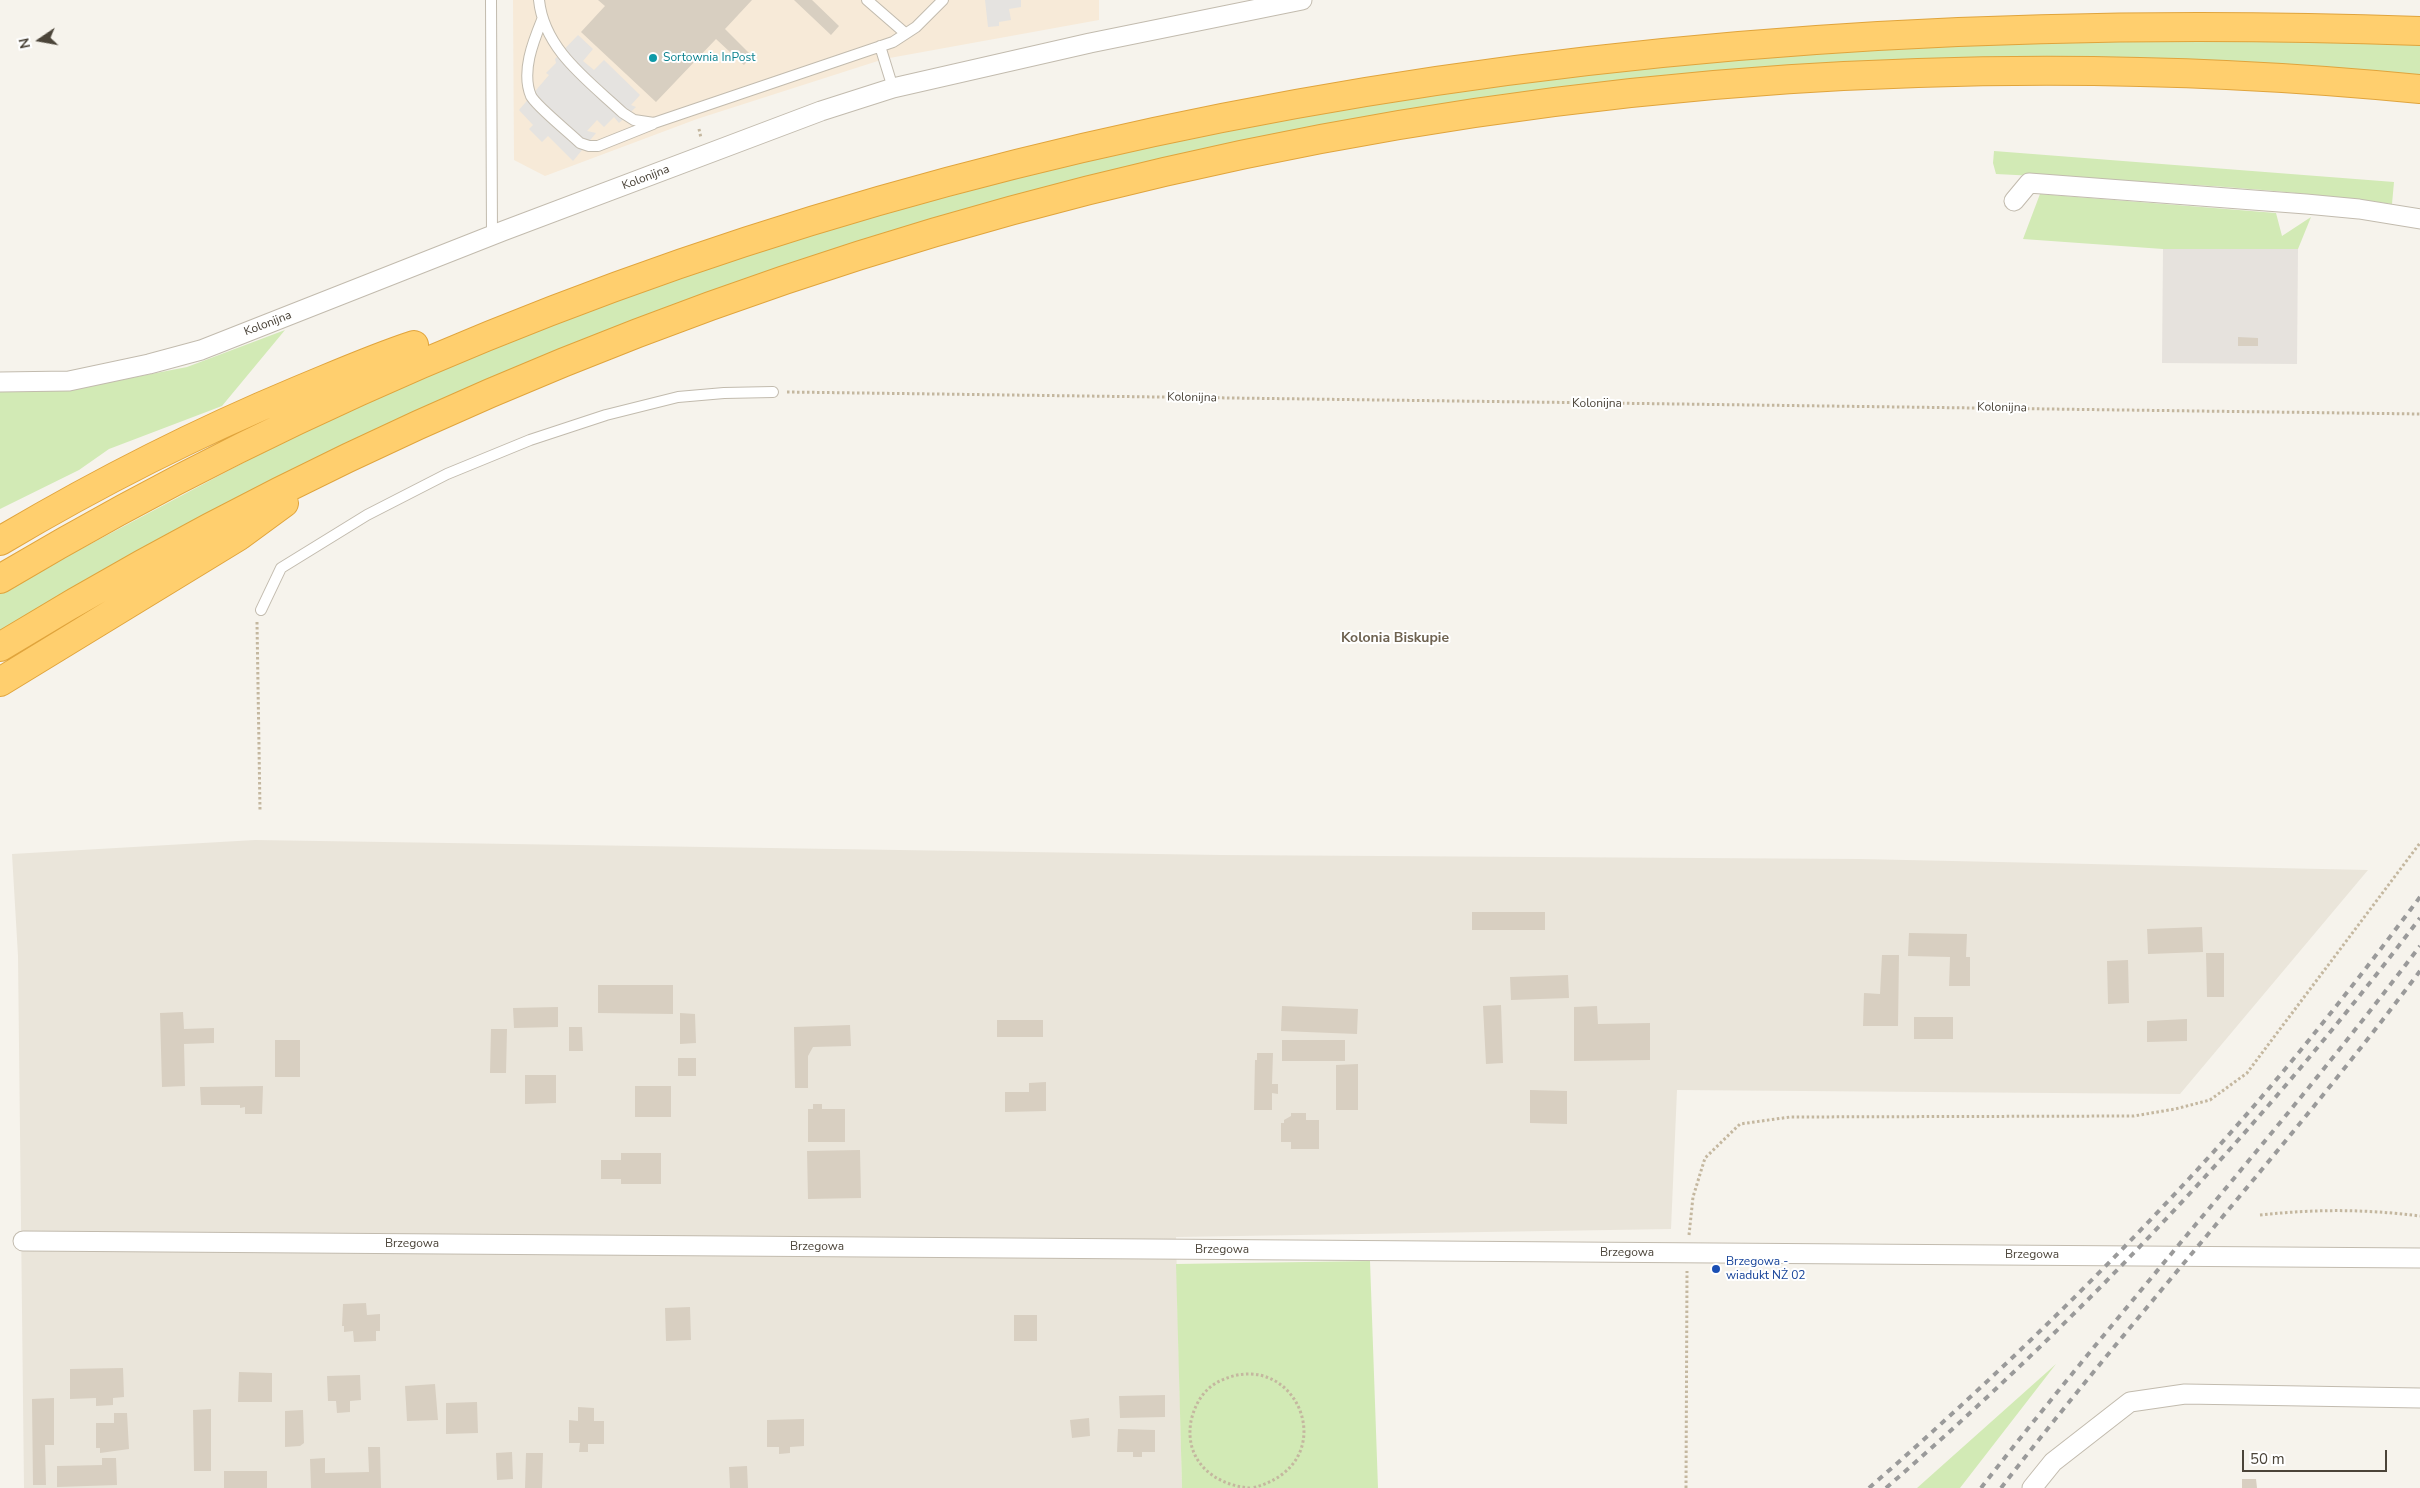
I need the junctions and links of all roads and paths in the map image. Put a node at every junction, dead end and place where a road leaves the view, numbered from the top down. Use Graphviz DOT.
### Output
graph roads {
  1 [pos="491,0"];
  2 [pos="539,0"];
  3 [pos="867,0"];
  4 [pos="943,0"];
  5 [pos="1302,0"];
  6 [pos="542,20"];
  7 [pos="2420,31"];
  8 [pos="905,33"];
  9 [pos="880,46"];
  10 [pos="893,88"];
  11 [pos="2420,89"];
  12 [pos="654,123"];
  13 [pos="2014,201"];
  14 [pos="2420,219"];
  15 [pos="492,236"];
  16 [pos="582,291"];
  17 [pos="0,382"];
  18 [pos="774,392"];
  19 [pos="2420,414"];
  20 [pos="353,455"];
  21 [pos="0,541"];
  22 [pos="0,579"];
  23 [pos="261,610"];
  24 [pos="0,647"];
  25 [pos="0,682"];
  26 [pos="260,810"];
  27 [pos="2420,843"];
  28 [pos="2260,1215"];
  29 [pos="2420,1216"];
  30 [pos="23,1241"];
  31 [pos="1688,1254"];
  32 [pos="2420,1258"];
  33 [pos="2420,1398"];
  34 [pos="1251,1488"];
  35 [pos="1686,1488"];
  36 [pos="2032,1488"];
  1 -- 15 [label="lane"];
  2 -- 6 [label="lane"];
  3 -- 8 [label="lane"];
  4 -- 8 [label="lane"];
  5 -- 10 [label="street, Kolonijna"];
  6 -- 12 [label="lane"];
  6 -- 12 [label="lane"];
  7 -- 16 [label="highway"];
  8 -- 9 [label="lane"];
  9 -- 10 [label="lane"];
  9 -- 12 [label="lane"];
  10 -- 15 [label="street, Kolonijna"];
  11 -- 20 [label="highway"];
  13 -- 14 [label="street"];
  15 -- 17 [label="street, Kolonijna"];
  16 -- 21 [label="highway"];
  16 -- 22 [label="highway"];
  18 -- 19 [label="path, Kolonijna"];
  18 -- 23 [label="lane"];
  20 -- 24 [label="highway"];
  20 -- 25 [label="highway"];
  23 -- 26 [label="path"];
  27 -- 31 [label="path"];
  28 -- 29 [label="path"];
  30 -- 31 [label="street, Brzegowa"];
  31 -- 32 [label="street, Brzegowa"];
  31 -- 35 [label="path"];
  33 -- 36 [label="street"];
  34 -- 34 [label="path"];
}
